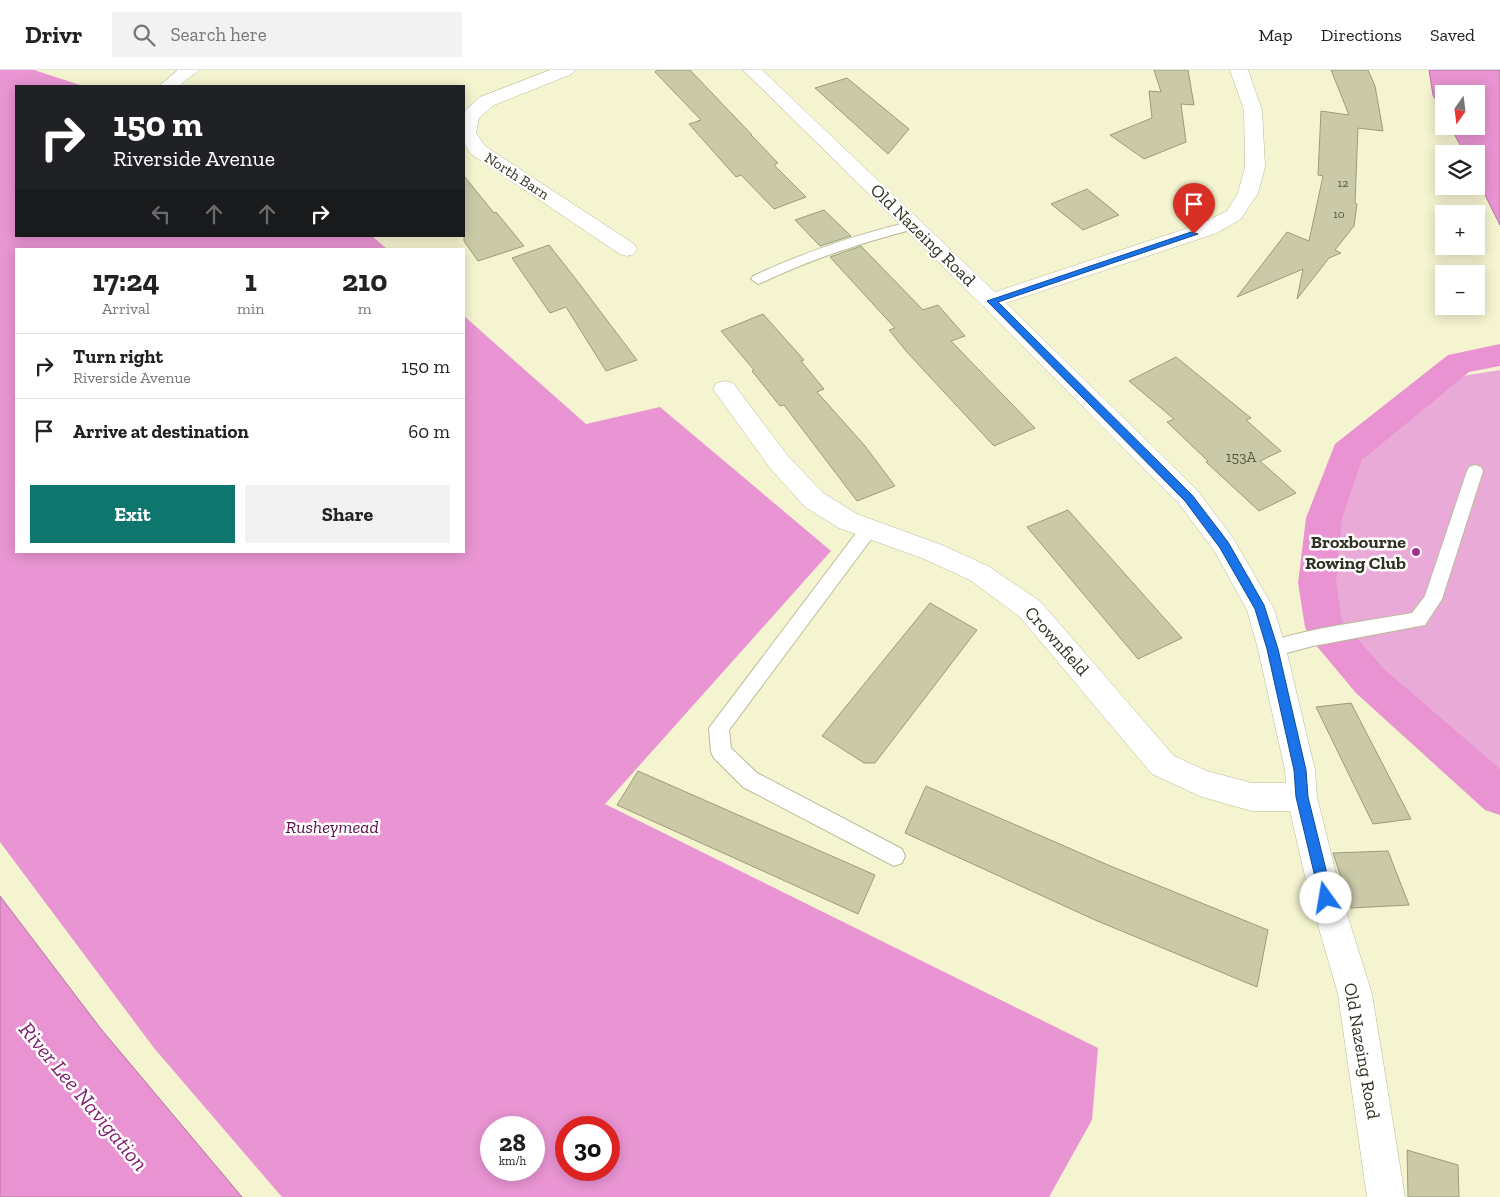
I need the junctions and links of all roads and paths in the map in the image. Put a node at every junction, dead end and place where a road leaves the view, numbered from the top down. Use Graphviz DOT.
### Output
graph roads {
  1 [pos="190,70"];
  2 [pos="566,70"];
  3 [pos="752,70"];
  4 [pos="1239,70"];
  5 [pos="169,85"];
  6 [pos="913,225"];
  7 [pos="627,249"];
  8 [pos="758,279"];
  9 [pos="991,301"];
  10 [pos="725,389"];
  11 [pos="1475,471"];
  12 [pos="869,529"];
  13 [pos="1348,632"];
  14 [pos="1272,649"];
  15 [pos="1302,797"];
  16 [pos="894,856"];
  17 [pos="1386,1197"];
  1 -- 5 [label="street"];
  2 -- 7 [label="street, North Barn"];
  3 -- 6 [label="street, Old Nazeing Road"];
  4 -- 9 [label="street"];
  6 -- 8 [label="lane"];
  6 -- 9 [label="street, Old Nazeing Road"];
  9 -- 14 [label="street, Old Nazeing Road"];
  10 -- 12 [label="street, Crownfield"];
  11 -- 13 [label="lane"];
  12 -- 15 [label="street, Crownfield"];
  12 -- 16 [label="lane"];
  13 -- 14 [label="lane"];
  14 -- 15 [label="street, Old Nazeing Road"];
  15 -- 17 [label="street, Old Nazeing Road"];
}
